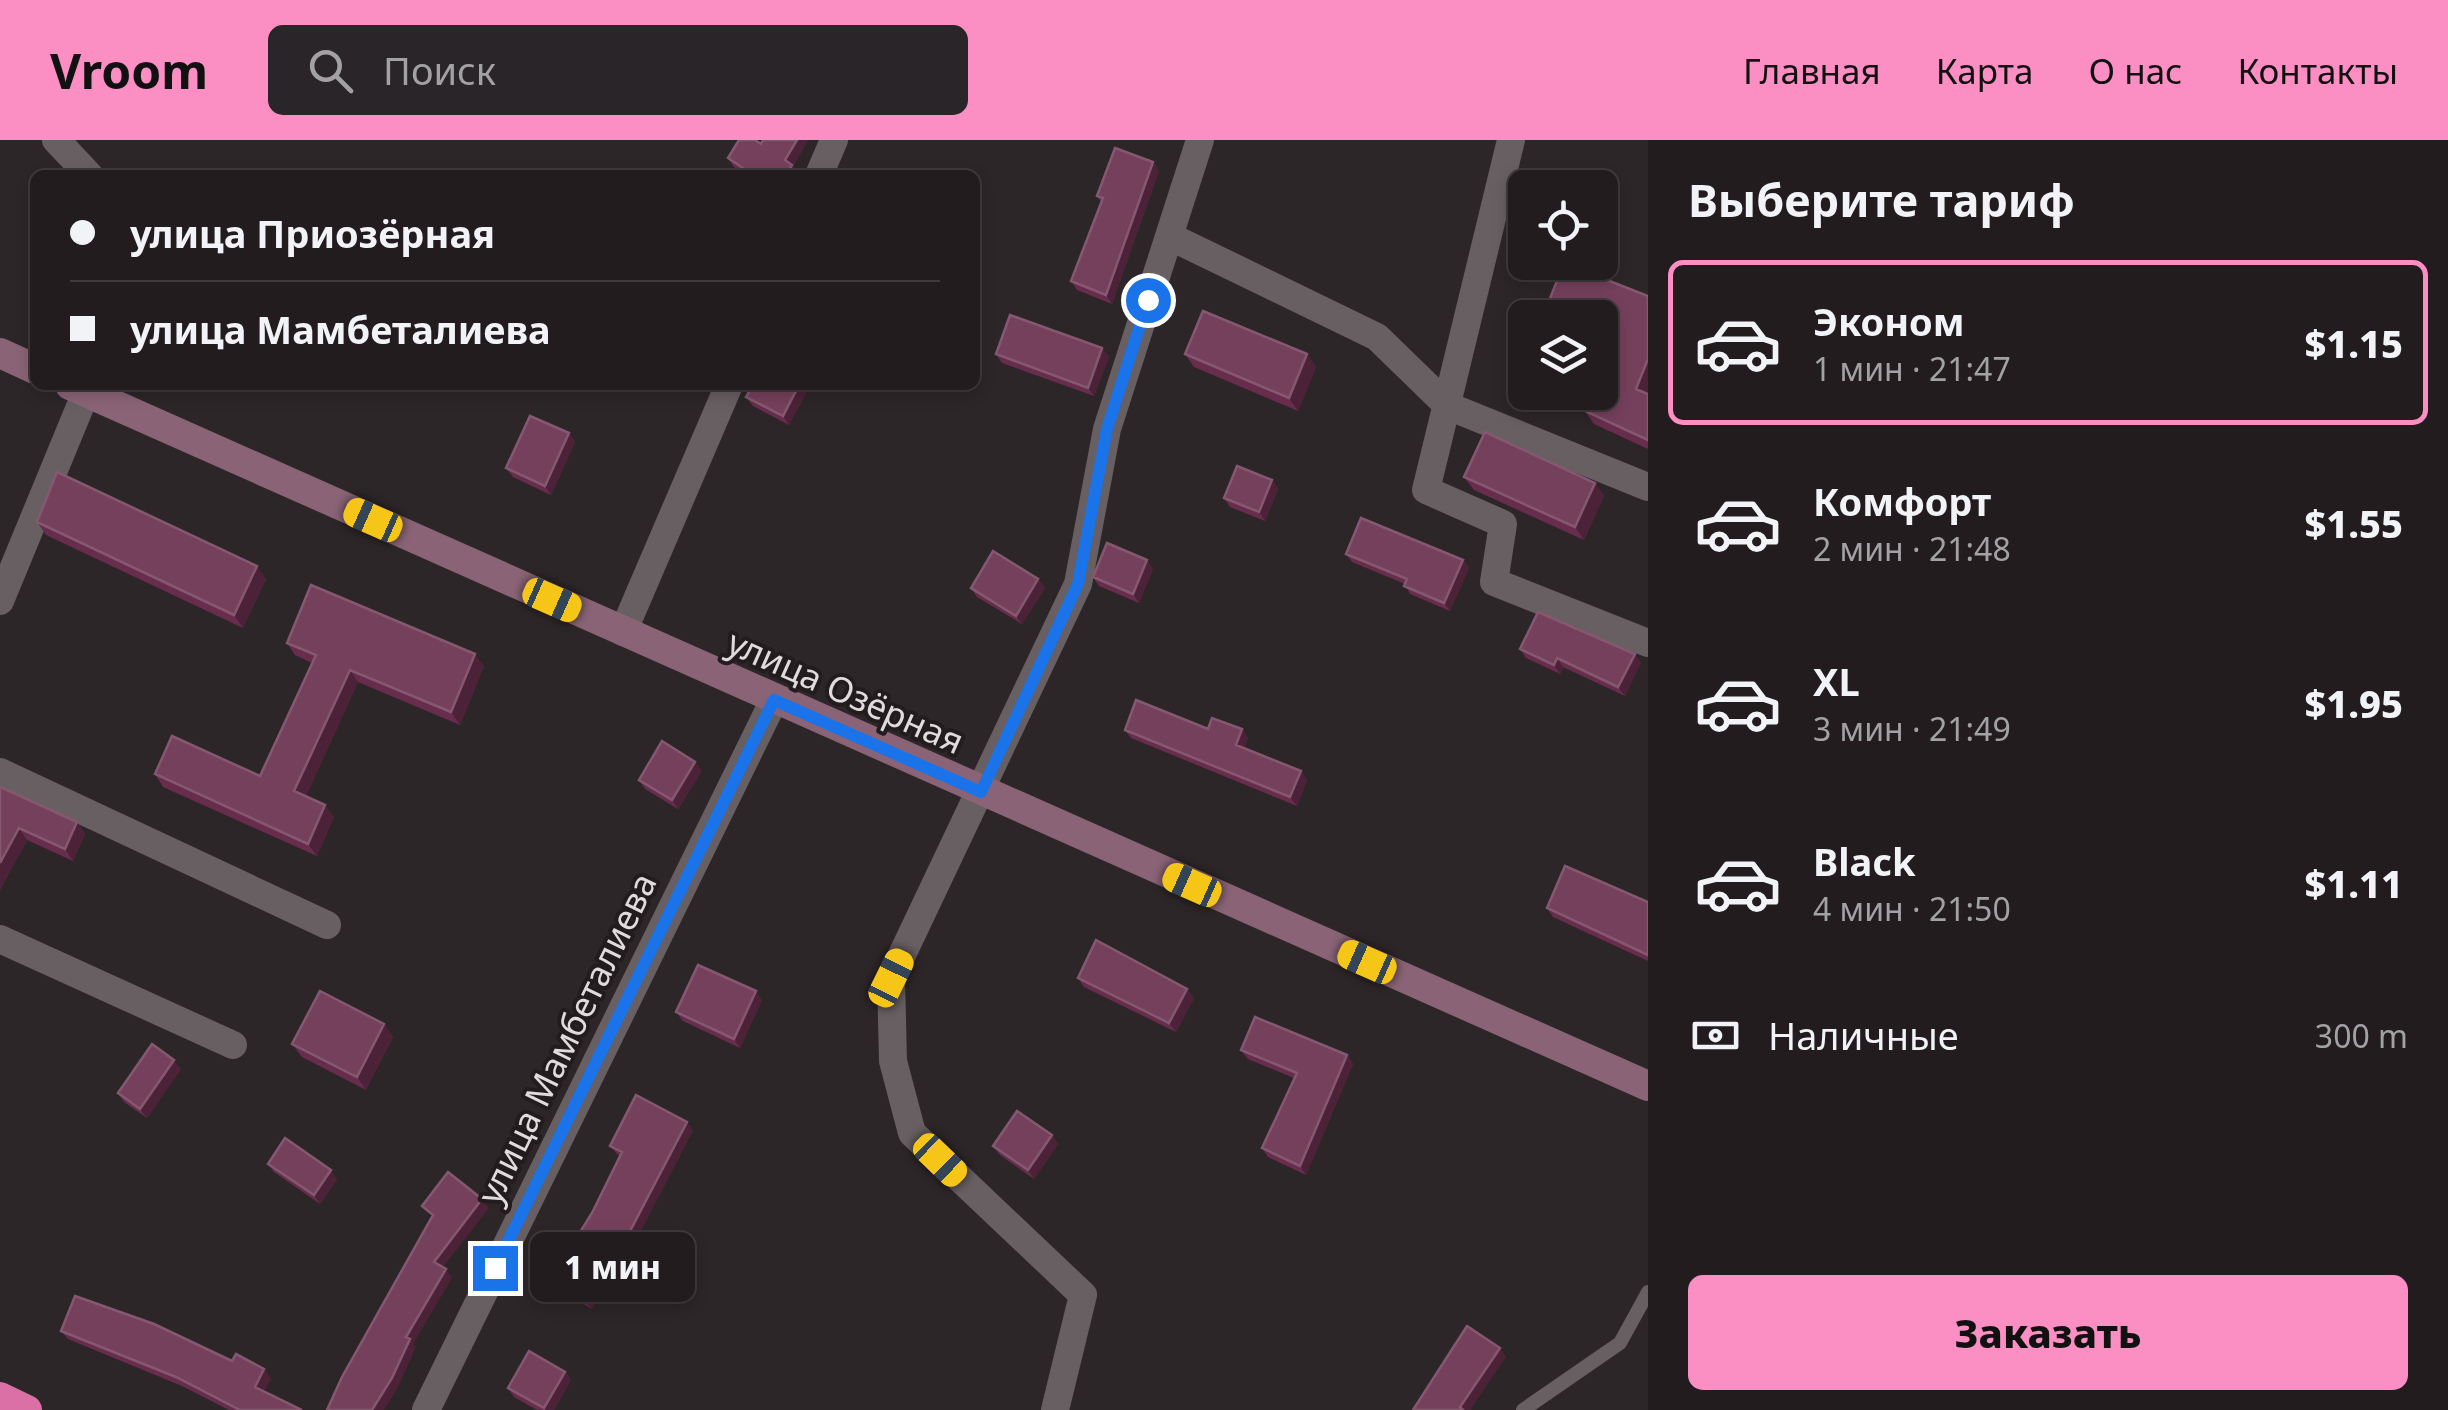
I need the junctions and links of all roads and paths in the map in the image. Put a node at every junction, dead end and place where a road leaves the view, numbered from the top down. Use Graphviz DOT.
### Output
graph roads {
  1 [pos="56,140"];
  2 [pos="834,140"];
  3 [pos="1200,140"];
  4 [pos="1511,140"];
  5 [pos="84,170"];
  6 [pos="821,170"];
  7 [pos="1169,236"];
  8 [pos="0,354"];
  9 [pos="30,367"];
  10 [pos="81,390"];
  11 [pos="89,390"];
  12 [pos="727,390"];
  13 [pos="1448,406"];
  14 [pos="1648,487"];
  15 [pos="0,601"];
  16 [pos="623,632"];
  17 [pos="1648,643"];
  18 [pos="774,700"];
  19 [pos="0,772"];
  20 [pos="981,792"];
  21 [pos="327,925"];
  22 [pos="0,939"];
  23 [pos="233,1046"];
  24 [pos="1648,1086"];
  25 [pos="1648,1292"];
  26 [pos="0,1397"];
  27 [pos="27,1410"];
  28 [pos="426,1410"];
  29 [pos="1056,1410"];
  30 [pos="1523,1410"];
  1 -- 5 [label="street"];
  2 -- 6 [label="street"];
  3 -- 7 [label="street"];
  4 -- 13 [label="street"];
  7 -- 13 [label="street"];
  7 -- 20 [label="street"];
  8 -- 9 [label="street"];
  10 -- 15 [label="street"];
  11 -- 16 [label="street, улица Озёрная"];
  12 -- 16 [label="street"];
  13 -- 14 [label="street"];
  13 -- 17 [label="street"];
  16 -- 18 [label="street, улица Озёрная"];
  18 -- 20 [label="street, улица Озёрная"];
  18 -- 28 [label="street, улица Мамбеталиева"];
  19 -- 21 [label="street"];
  20 -- 24 [label="street, улица Озёрная"];
  20 -- 29 [label="street"];
  22 -- 23 [label="street"];
  25 -- 30 [label="lane"];
  26 -- 27 [label="highway"];
}
